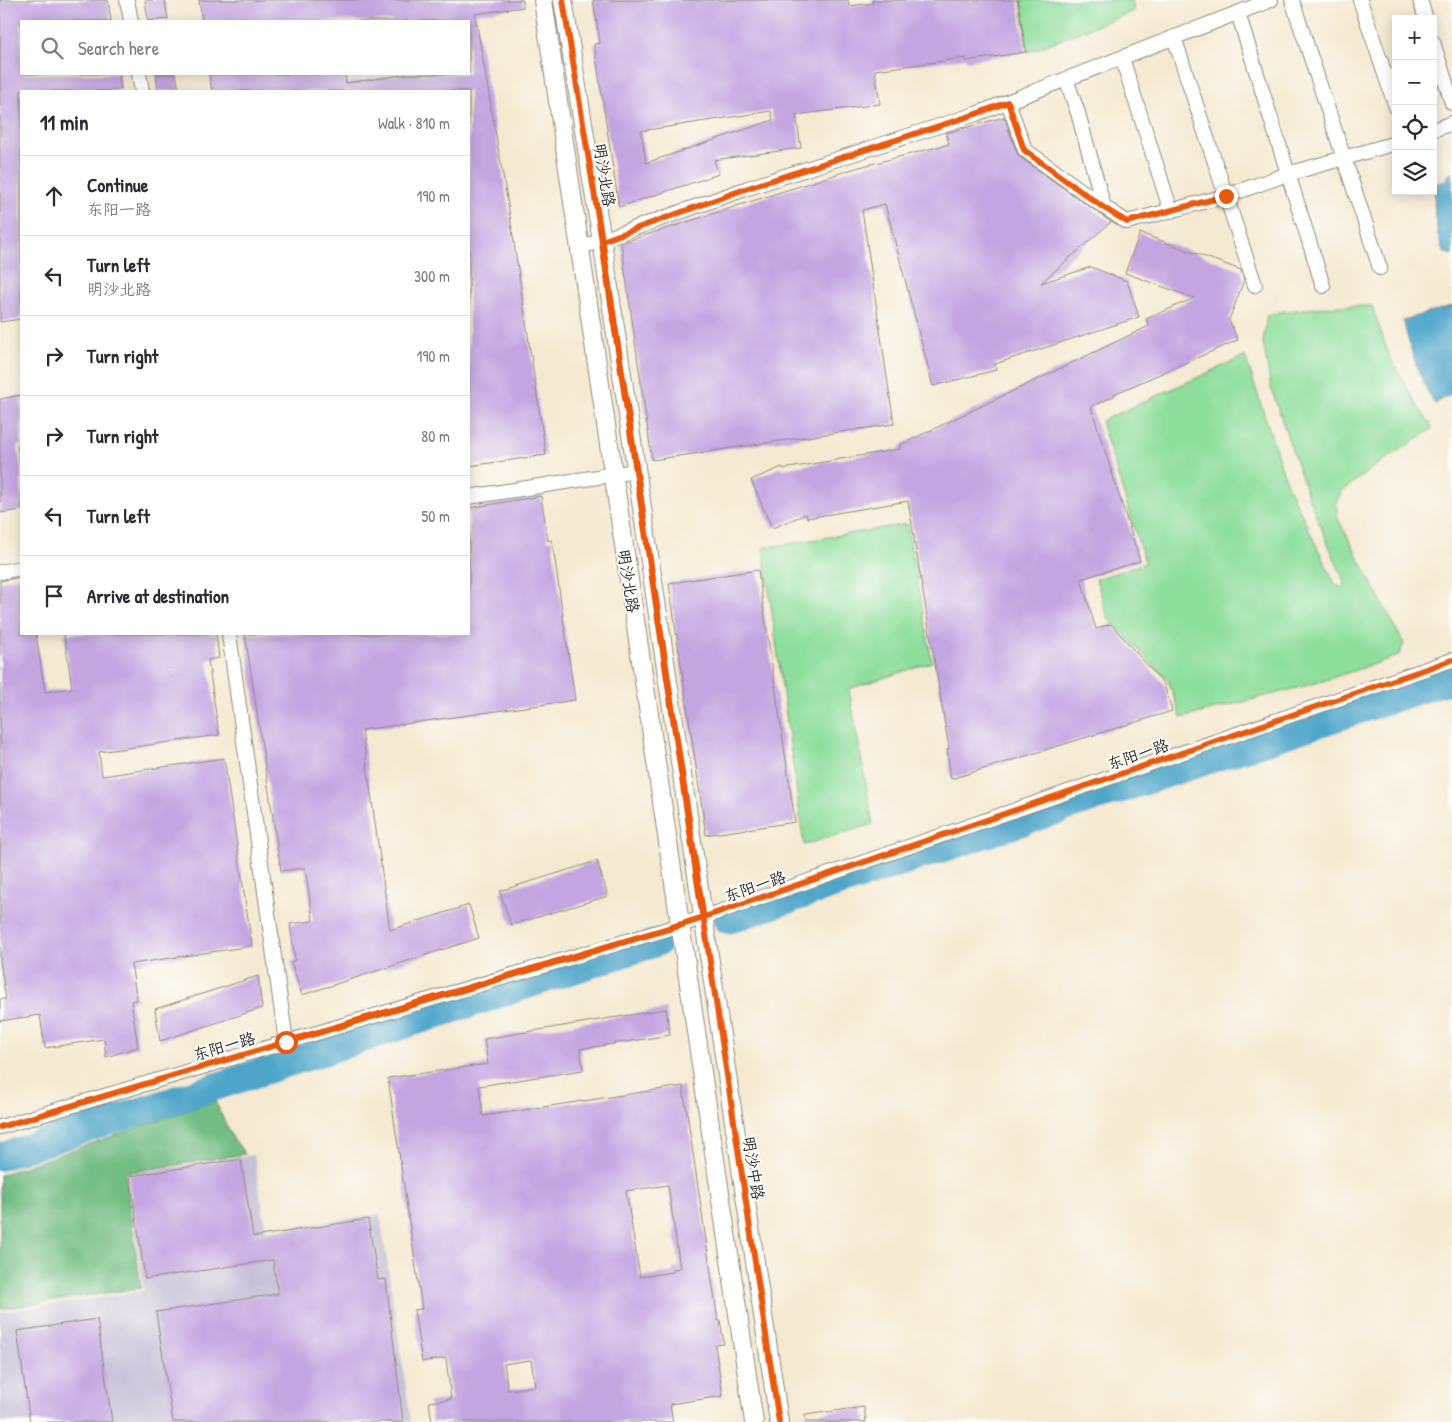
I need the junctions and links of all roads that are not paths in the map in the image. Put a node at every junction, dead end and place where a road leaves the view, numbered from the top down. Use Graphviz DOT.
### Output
graph roads {
  1 [pos="127,0"];
  2 [pos="543,0"];
  3 [pos="563,0"];
  4 [pos="1271,0"];
  5 [pos="1292,0"];
  6 [pos="1360,0"];
  7 [pos="1420,0"];
  8 [pos="1238,13"];
  9 [pos="1425,15"];
  10 [pos="131,20"];
  11 [pos="1174,37"];
  12 [pos="1437,55"];
  13 [pos="1122,58"];
  14 [pos="139,75"];
  15 [pos="1066,79"];
  16 [pos="142,90"];
  17 [pos="1008,102"];
  18 [pos="1452,103"];
  19 [pos="1395,105"];
  20 [pos="1452,123"];
  21 [pos="1437,129"];
  22 [pos="1392,144"];
  23 [pos="1344,157"];
  24 [pos="1288,174"];
  25 [pos="1226,196"];
  26 [pos="1104,208"];
  27 [pos="1171,211"];
  28 [pos="602,241"];
  29 [pos="579,248"];
  30 [pos="1380,268"];
  31 [pos="1255,285"];
  32 [pos="1323,286"];
  33 [pos="636,471"];
  34 [pos="613,475"];
  35 [pos="470,497"];
  36 [pos="20,568"];
  37 [pos="0,572"];
  38 [pos="229,635"];
  39 [pos="1452,660"];
  40 [pos="703,918"];
  41 [pos="681,925"];
  42 [pos="286,1042"];
  43 [pos="0,1127"];
  44 [pos="754,1422"];
  45 [pos="779,1422"];
  1 -- 10 [label="street"];
  2 -- 29 [label="street, 明沙北路"];
  3 -- 28 [label="street, 明沙北路"];
  4 -- 8 [label="street"];
  5 -- 23 [label="street"];
  6 -- 19 [label="street"];
  7 -- 9 [label="street"];
  8 -- 11 [label="street"];
  8 -- 24 [label="street"];
  11 -- 13 [label="street"];
  11 -- 25 [label="street"];
  12 -- 18 [label="street"];
  13 -- 15 [label="street"];
  13 -- 27 [label="street"];
  14 -- 16 [label="street"];
  15 -- 17 [label="street"];
  15 -- 26 [label="street"];
  17 -- 26 [label="street"];
  17 -- 28 [label="street"];
  20 -- 21 [label="street"];
  22 -- 23 [label="street"];
  23 -- 24 [label="street"];
  23 -- 30 [label="street"];
  24 -- 25 [label="street"];
  24 -- 32 [label="street"];
  25 -- 27 [label="street"];
  25 -- 31 [label="street"];
  26 -- 27 [label="street"];
  28 -- 29 [label="street"];
  28 -- 33 [label="street, 明沙北路"];
  29 -- 34 [label="street, 明沙北路"];
  33 -- 34 [label="street"];
  33 -- 40 [label="street, 明沙北路"];
  34 -- 35 [label="street"];
  34 -- 41 [label="street, 明沙北路"];
  36 -- 37 [label="street"];
  38 -- 42 [label="street"];
  39 -- 40 [label="street, 东阳一路"];
  40 -- 41 [label="street, 东阳一路"];
  40 -- 45 [label="street, 明沙中路"];
  41 -- 42 [label="street, 东阳一路"];
  41 -- 44 [label="street"];
  42 -- 43 [label="street, 东阳一路"];
}
